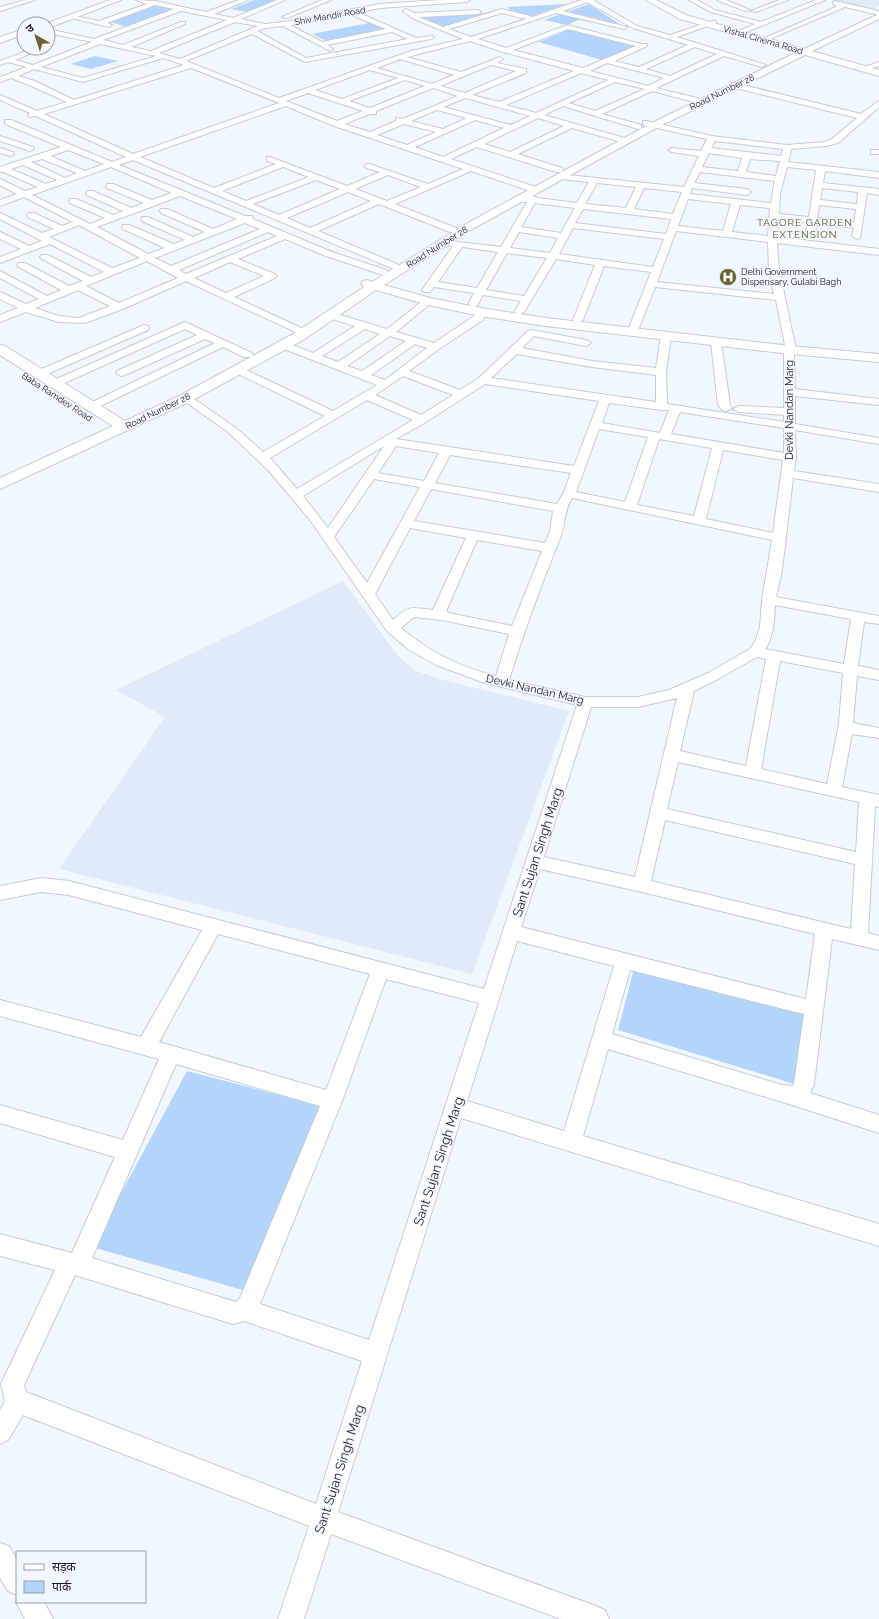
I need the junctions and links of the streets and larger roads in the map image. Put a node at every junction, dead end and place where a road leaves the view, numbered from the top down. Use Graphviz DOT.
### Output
graph roads {
  1 [pos="32,0"];
  2 [pos="110,0"];
  3 [pos="117,0"];
  4 [pos="141,0"];
  5 [pos="163,0"];
  6 [pos="245,0"];
  7 [pos="282,0"];
  8 [pos="328,0"];
  9 [pos="406,0"];
  10 [pos="467,0"];
  11 [pos="587,0"];
  12 [pos="651,0"];
  13 [pos="655,0"];
  14 [pos="660,0"];
  15 [pos="692,0"];
  16 [pos="720,0"];
  17 [pos="785,0"];
  18 [pos="822,0"];
  19 [pos="221,1"];
  20 [pos="301,2"];
  21 [pos="155,3"];
  22 [pos="359,3"];
  23 [pos="234,4"];
  24 [pos="399,4"];
  25 [pos="315,5"];
  26 [pos="845,5"];
  27 [pos="0,9"];
  28 [pos="181,9"];
  29 [pos="502,11"];
  30 [pos="556,11"];
  31 [pos="754,11"];
  32 [pos="350,12"];
  33 [pos="879,13"];
  34 [pos="207,14"];
  35 [pos="518,15"];
  36 [pos="879,16"];
  37 [pos="70,17"];
  38 [pos="264,17"];
  39 [pos="157,18"];
  40 [pos="778,18"];
  41 [pos="56,19"];
  42 [pos="234,19"];
  43 [pos="506,19"];
  44 [pos="534,19"];
  45 [pos="86,20"];
  46 [pos="56,22"];
  47 [pos="98,23"];
  48 [pos="250,23"];
  49 [pos="711,23"];
  50 [pos="284,24"];
  51 [pos="762,24"];
  52 [pos="190,25"];
  53 [pos="265,26"];
  54 [pos="238,28"];
  55 [pos="126,29"];
  56 [pos="210,29"];
  57 [pos="443,29"];
  58 [pos="393,30"];
  59 [pos="644,30"];
  60 [pos="252,31"];
  61 [pos="467,31"];
  62 [pos="742,32"];
  63 [pos="56,33"];
  64 [pos="453,33"];
  65 [pos="16,34"];
  66 [pos="16,36"];
  67 [pos="74,36"];
  68 [pos="667,37"];
  69 [pos="768,38"];
  70 [pos="311,39"];
  71 [pos="416,40"];
  72 [pos="469,40"];
  73 [pos="0,41"];
  74 [pos="61,41"];
  75 [pos="98,41"];
  76 [pos="321,44"];
  77 [pos="278,45"];
  78 [pos="694,45"];
  79 [pos="124,46"];
  80 [pos="643,46"];
  81 [pos="58,50"];
  82 [pos="502,50"];
  83 [pos="801,50"];
  84 [pos="152,53"];
  85 [pos="514,53"];
  86 [pos="339,54"];
  87 [pos="486,54"];
  88 [pos="722,54"];
  89 [pos="19,56"];
  90 [pos="163,56"];
  91 [pos="400,57"];
  92 [pos="8,60"];
  93 [pos="178,60"];
  94 [pos="607,61"];
  95 [pos="0,63"];
  96 [pos="22,63"];
  97 [pos="490,63"];
  98 [pos="879,64"];
  99 [pos="460,65"];
  100 [pos="192,66"];
  101 [pos="762,66"];
  102 [pos="36,67"];
  103 [pos="869,67"];
  104 [pos="370,68"];
  105 [pos="7,69"];
  106 [pos="446,70"];
  107 [pos="639,70"];
  108 [pos="879,70"];
  109 [pos="582,71"];
  110 [pos="389,73"];
  111 [pos="879,73"];
  112 [pos="460,74"];
  113 [pos="12,76"];
  114 [pos="375,78"];
  115 [pos="405,78"];
  116 [pos="670,78"];
  117 [pos="0,80"];
  118 [pos="615,80"];
  119 [pos="431,85"];
  120 [pos="735,86"];
  121 [pos="86,87"];
  122 [pos="650,88"];
  123 [pos="308,90"];
  124 [pos="341,91"];
  125 [pos="464,95"];
  126 [pos="328,96"];
  127 [pos="0,97"];
  128 [pos="343,101"];
  129 [pos="697,101"];
  130 [pos="73,102"];
  131 [pos="282,102"];
  132 [pos="879,103"];
  133 [pos="563,104"];
  134 [pos="499,105"];
  135 [pos="23,107"];
  136 [pos="435,107"];
  137 [pos="12,110"];
  138 [pos="370,110"];
  139 [pos="37,113"];
  140 [pos="595,114"];
  141 [pos="537,116"];
  142 [pos="866,117"];
  143 [pos="474,118"];
  144 [pos="403,121"];
  145 [pos="4,124"];
  146 [pos="337,124"];
  147 [pos="646,125"];
  148 [pos="570,126"];
  149 [pos="512,128"];
  150 [pos="441,131"];
  151 [pos="370,135"];
  152 [pos="0,138"];
  153 [pos="712,138"];
  154 [pos="620,140"];
  155 [pos="476,144"];
  156 [pos="68,147"];
  157 [pos="408,147"];
  158 [pos="786,147"];
  159 [pos="30,149"];
  160 [pos="0,150"];
  161 [pos="672,150"];
  162 [pos="705,152"];
  163 [pos="10,154"];
  164 [pos="510,155"];
  165 [pos="44,156"];
  166 [pos="747,156"];
  167 [pos="132,157"];
  168 [pos="270,159"];
  169 [pos="445,159"];
  170 [pos="24,162"];
  171 [pos="784,162"];
  172 [pos="284,164"];
  173 [pos="112,165"];
  174 [pos="369,166"];
  175 [pos="472,168"];
  176 [pos="821,168"];
  177 [pos="697,169"];
  178 [pos="2,170"];
  179 [pos="388,172"];
  180 [pos="560,173"];
  181 [pos="86,174"];
  182 [pos="741,174"];
  183 [pos="879,175"];
  184 [pos="316,177"];
  185 [pos="780,179"];
  186 [pos="594,180"];
  187 [pos="65,181"];
  188 [pos="0,182"];
  189 [pos="641,185"];
  190 [pos="818,185"];
  191 [pos="110,186"];
  192 [pos="46,187"];
  193 [pos="430,187"];
  194 [pos="348,189"];
  195 [pos="687,190"];
  196 [pos="862,190"];
  197 [pos="214,191"];
  198 [pos="532,192"];
  199 [pos="752,192"];
  200 [pos="879,192"];
  201 [pos="90,193"];
  202 [pos="179,193"];
  203 [pos="26,194"];
  204 [pos="73,201"];
  205 [pos="379,201"];
  206 [pos="736,202"];
  207 [pos="816,202"];
  208 [pos="0,203"];
  209 [pos="152,203"];
  210 [pos="246,204"];
  211 [pos="388,204"];
  212 [pos="581,205"];
  213 [pos="776,206"];
  214 [pos="861,207"];
  215 [pos="130,211"];
  216 [pos="164,211"];
  217 [pos="629,211"];
  218 [pos="265,212"];
  219 [pos="31,215"];
  220 [pos="0,216"];
  221 [pos="775,216"];
  222 [pos="677,217"];
  223 [pos="112,218"];
  224 [pos="145,218"];
  225 [pos="279,218"];
  226 [pos="244,219"];
  227 [pos="812,221"];
  228 [pos="80,222"];
  229 [pos="570,224"];
  230 [pos="126,226"];
  231 [pos="858,226"];
  232 [pos="90,227"];
  233 [pos="673,228"];
  234 [pos="62,229"];
  235 [pos="268,229"];
  236 [pos="516,229"];
  237 [pos="453,230"];
  238 [pos="310,231"];
  239 [pos="212,232"];
  240 [pos="727,234"];
  241 [pos="0,235"];
  242 [pos="284,236"];
  243 [pos="564,236"];
  244 [pos="40,237"];
  245 [pos="670,237"];
  246 [pos="772,239"];
  247 [pos="193,240"];
  248 [pos="50,242"];
  249 [pos="445,242"];
  250 [pos="809,243"];
  251 [pos="459,244"];
  252 [pos="174,248"];
  253 [pos="28,249"];
  254 [pos="855,249"];
  255 [pos="504,250"];
  256 [pos="879,252"];
  257 [pos="553,256"];
  258 [pos="3,257"];
  259 [pos="45,257"];
  260 [pos="148,258"];
  261 [pos="230,259"];
  262 [pos="601,262"];
  263 [pos="22,265"];
  264 [pos="394,266"];
  265 [pos="171,270"];
  266 [pos="657,270"];
  267 [pos="112,272"];
  268 [pos="0,274"];
  269 [pos="186,278"];
  270 [pos="91,281"];
  271 [pos="374,281"];
  272 [pos="433,284"];
  273 [pos="652,284"];
  274 [pos="74,288"];
  275 [pos="480,292"];
  276 [pos="0,295"];
  277 [pos="226,297"];
  278 [pos="426,298"];
  279 [pos="780,298"];
  280 [pos="46,299"];
  281 [pos="527,299"];
  282 [pos="118,307"];
  283 [pos="24,308"];
  284 [pos="477,308"];
  285 [pos="519,312"];
  286 [pos="330,315"];
  287 [pos="0,319"];
  288 [pos="537,320"];
  289 [pos="578,320"];
  290 [pos="364,325"];
  291 [pos="144,328"];
  292 [pos="634,328"];
  293 [pos="300,331"];
  294 [pos="532,333"];
  295 [pos="388,334"];
  296 [pos="205,335"];
  297 [pos="666,336"];
  298 [pos="415,340"];
  299 [pos="716,342"];
  300 [pos="222,343"];
  301 [pos="586,343"];
  302 [pos="283,345"];
  303 [pos="435,346"];
  304 [pos="790,348"];
  305 [pos="0,349"];
  306 [pos="514,350"];
  307 [pos="879,352"];
  308 [pos="248,355"];
  309 [pos="314,357"];
  310 [pos="879,358"];
  311 [pos="0,361"];
  312 [pos="340,366"];
  313 [pos="238,370"];
  314 [pos="401,372"];
  315 [pos="661,372"];
  316 [pos="40,373"];
  317 [pos="121,373"];
  318 [pos="364,375"];
  319 [pos="483,380"];
  320 [pos="56,382"];
  321 [pos="386,384"];
  322 [pos="790,392"];
  323 [pos="461,394"];
  324 [pos="366,395"];
  325 [pos="186,398"];
  326 [pos="606,400"];
  327 [pos="879,402"];
  328 [pos="92,406"];
  329 [pos="662,407"];
  330 [pos="676,408"];
  331 [pos="726,408"];
  332 [pos="700,411"];
  333 [pos="790,412"];
  334 [pos="333,415"];
  335 [pos="422,420"];
  336 [pos="595,425"];
  337 [pos="114,427"];
  338 [pos="790,427"];
  339 [pos="659,437"];
  340 [pos="879,441"];
  341 [pos="389,442"];
  342 [pos="718,446"];
  343 [pos="446,451"];
  344 [pos="262,458"];
  345 [pos="790,458"];
  346 [pos="577,470"];
  347 [pos="788,473"];
  348 [pos="0,474"];
  349 [pos="371,475"];
  350 [pos="0,484"];
  351 [pos="429,485"];
  352 [pos="879,488"];
  353 [pos="569,494"];
  354 [pos="295,495"];
  355 [pos="630,507"];
  356 [pos="560,508"];
  357 [pos="700,522"];
  358 [pos="408,524"];
  359 [pos="473,535"];
  360 [pos="328,537"];
  361 [pos="779,538"];
  362 [pos="550,548"];
  363 [pos="368,594"];
  364 [pos="769,600"];
  365 [pos="444,616"];
  366 [pos="858,616"];
  367 [pos="879,620"];
  368 [pos="392,628"];
  369 [pos="517,631"];
  370 [pos="755,652"];
  371 [pos="774,656"];
  372 [pos="850,669"];
  373 [pos="879,675"];
  374 [pos="501,683"];
  375 [pos="687,688"];
  376 [pos="585,702"];
  377 [pos="846,724"];
  378 [pos="879,733"];
  379 [pos="672,755"];
  380 [pos="752,773"];
  381 [pos="833,791"];
  382 [pos="873,800"];
  383 [pos="658,813"];
  384 [pos="864,860"];
  385 [pos="534,861"];
  386 [pos="642,885"];
  387 [pos="0,893"];
  388 [pos="214,925"];
  389 [pos="824,928"];
  390 [pos="511,932"];
  391 [pos="859,939"];
  392 [pos="879,943"];
  393 [pos="624,961"];
  394 [pos="381,969"];
  395 [pos="490,998"];
  396 [pos="0,1008"];
  397 [pos="814,1009"];
  398 [pos="602,1039"];
  399 [pos="146,1047"];
  400 [pos="171,1054"];
  401 [pos="792,1096"];
  402 [pos="332,1101"];
  403 [pos="455,1107"];
  404 [pos="0,1114"];
  405 [pos="879,1124"];
  406 [pos="571,1142"];
  407 [pos="128,1151"];
  408 [pos="879,1235"];
  409 [pos="0,1245"];
  410 [pos="74,1264"];
  411 [pos="244,1310"];
  412 [pos="376,1354"];
  413 [pos="18,1401"];
  414 [pos="0,1432"];
  415 [pos="323,1519"];
  416 [pos="0,1555"];
  417 [pos="16,1580"];
  418 [pos="30,1603"];
  419 [pos="40,1619"];
  420 [pos="291,1619"];
  421 [pos="596,1619"];
  1 -- 27 [label="street"];
  2 -- 41 [label="street"];
  3 -- 37 [label="street"];
  4 -- 21 [label="street"];
  4 -- 45 [label="street"];
  5 -- 21 [label="street"];
  6 -- 23 [label="street"];
  7 -- 42 [label="street"];
  8 -- 25 [label="street"];
  9 -- 24 [label="street"];
  10 -- 24 [label="street, Shiv Mandir Road"];
  11 -- 30 [label="street"];
  11 -- 59 [label="street"];
  12 -- 13 [label="street"];
  12 -- 49 [label="street, Vishal Cinema Road"];
  14 -- 49 [label="street, Vishal Cinema Road"];
  15 -- 51 [label="street"];
  16 -- 31 [label="street"];
  17 -- 31 [label="street"];
  18 -- 26 [label="street"];
  18 -- 40 [label="street"];
  19 -- 23 [label="street"];
  20 -- 25 [label="street"];
  21 -- 28 [label="street"];
  21 -- 47 [label="street"];
  22 -- 32 [label="street"];
  23 -- 34 [label="street"];
  24 -- 32 [label="street, Shiv Mandir Road"];
  25 -- 53 [label="street"];
  26 -- 33 [label="street"];
  26 -- 69 [label="street"];
  28 -- 34 [label="street"];
  28 -- 39 [label="street"];
  29 -- 35 [label="street"];
  29 -- 57 [label="street"];
  29 -- 57 [label="street"];
  30 -- 44 [label="street"];
  30 -- 59 [label="street"];
  31 -- 40 [label="street"];
  32 -- 50 [label="street, Shiv Mandir Road"];
  32 -- 58 [label="street"];
  33 -- 83 [label="street, Road Number 28"];
  34 -- 42 [label="street"];
  35 -- 43 [label="street"];
  35 -- 44 [label="street"];
  36 -- 83 [label="street, Road Number 28"];
  37 -- 45 [label="street"];
  37 -- 46 [label="street"];
  38 -- 48 [label="street"];
  39 -- 52 [label="street"];
  39 -- 55 [label="street"];
  40 -- 51 [label="street"];
  42 -- 48 [label="street"];
  42 -- 56 [label="street"];
  44 -- 72 [label="street"];
  45 -- 47 [label="street"];
  47 -- 55 [label="street"];
  48 -- 53 [label="street"];
  48 -- 54 [label="street"];
  49 -- 62 [label="street, Vishal Cinema Road"];
  49 -- 68 [label="street"];
  50 -- 53 [label="street, Shiv Mandir Road"];
  50 -- 70 [label="street"];
  51 -- 62 [label="street"];
  52 -- 56 [label="street"];
  52 -- 79 [label="street"];
  53 -- 60 [label="street"];
  55 -- 75 [label="street"];
  56 -- 84 [label="street"];
  57 -- 64 [label="street"];
  58 -- 71 [label="street"];
  58 -- 76 [label="street"];
  59 -- 68 [label="street"];
  60 -- 77 [label="street"];
  60 -- 93 [label="street"];
  61 -- 64 [label="street"];
  62 -- 69 [label="street, Vishal Cinema Road"];
  62 -- 83 [label="street, Vishal Cinema Road"];
  63 -- 67 [label="street"];
  64 -- 71 [label="street"];
  64 -- 72 [label="street"];
  65 -- 73 [label="street"];
  66 -- 73 [label="street"];
  67 -- 74 [label="street"];
  67 -- 75 [label="street"];
  68 -- 78 [label="street"];
  68 -- 80 [label="street"];
  69 -- 83 [label="street, Vishal Cinema Road"];
  70 -- 76 [label="street"];
  70 -- 77 [label="street"];
  71 -- 86 [label="street"];
  72 -- 82 [label="street"];
  72 -- 91 [label="street"];
  75 -- 79 [label="street"];
  75 -- 102 [label="street"];
  76 -- 86 [label="street"];
  77 -- 86 [label="street"];
  78 -- 88 [label="street"];
  78 -- 107 [label="street"];
  79 -- 84 [label="street"];
  80 -- 82 [label="street"];
  80 -- 94 [label="street"];
  81 -- 96 [label="street"];
  82 -- 85 [label="street"];
  82 -- 87 [label="street"];
  83 -- 101 [label="street, Road Number 28"];
  83 -- 103 [label="street, Vishal Cinema Road"];
  83 -- 111 [label="street, Vishal Cinema Road"];
  83 -- 120 [label="street, Road Number 28"];
  84 -- 90 [label="street"];
  85 -- 97 [label="street"];
  85 -- 109 [label="street"];
  88 -- 101 [label="street"];
  88 -- 116 [label="street"];
  89 -- 92 [label="street"];
  90 -- 93 [label="street"];
  90 -- 102 [label="street"];
  91 -- 104 [label="street"];
  91 -- 106 [label="street"];
  92 -- 95 [label="street"];
  92 -- 96 [label="street"];
  93 -- 100 [label="street"];
  93 -- 121 [label="street"];
  94 -- 107 [label="street"];
  94 -- 109 [label="street"];
  96 -- 102 [label="street"];
  96 -- 105 [label="street"];
  97 -- 112 [label="street"];
  97 -- 125 [label="street"];
  98 -- 103 [label="street"];
  99 -- 106 [label="street"];
  100 -- 130 [label="street"];
  100 -- 131 [label="street"];
  101 -- 129 [label="street, Road Number 28"];
  102 -- 113 [label="street"];
  103 -- 108 [label="street, Vishal Cinema Road"];
  104 -- 110 [label="street"];
  104 -- 123 [label="street"];
  106 -- 112 [label="street"];
  107 -- 116 [label="street"];
  109 -- 118 [label="street"];
  109 -- 134 [label="street"];
  110 -- 114 [label="street"];
  110 -- 115 [label="street"];
  112 -- 119 [label="street"];
  113 -- 117 [label="street"];
  113 -- 130 [label="street"];
  115 -- 119 [label="street"];
  115 -- 128 [label="street"];
  116 -- 122 [label="street"];
  118 -- 122 [label="street"];
  118 -- 133 [label="street"];
  119 -- 125 [label="street"];
  119 -- 138 [label="street"];
  120 -- 129 [label="street, Road Number 28"];
  120 -- 142 [label="street"];
  122 -- 129 [label="street"];
  122 -- 140 [label="street"];
  123 -- 126 [label="street"];
  123 -- 131 [label="street"];
  124 -- 126 [label="street"];
  125 -- 134 [label="street"];
  125 -- 136 [label="street"];
  126 -- 128 [label="street"];
  127 -- 135 [label="street"];
  128 -- 138 [label="street"];
  129 -- 147 [label="street, Road Number 28"];
  130 -- 139 [label="street"];
  131 -- 146 [label="street"];
  131 -- 167 [label="street"];
  132 -- 142 [label="street"];
  133 -- 140 [label="street"];
  133 -- 141 [label="street"];
  134 -- 141 [label="street"];
  135 -- 137 [label="street"];
  135 -- 139 [label="street"];
  136 -- 143 [label="street"];
  136 -- 144 [label="street"];
  138 -- 144 [label="street"];
  138 -- 146 [label="street"];
  139 -- 145 [label="street"];
  139 -- 167 [label="street"];
  140 -- 147 [label="street"];
  141 -- 148 [label="street"];
  141 -- 149 [label="street"];
  142 -- 158 [label="street"];
  143 -- 149 [label="street"];
  143 -- 150 [label="street"];
  144 -- 150 [label="street"];
  144 -- 151 [label="street"];
  145 -- 156 [label="street"];
  146 -- 151 [label="street"];
  147 -- 153 [label="street"];
  147 -- 154 [label="street, Road Number 28"];
  148 -- 154 [label="street"];
  148 -- 164 [label="street"];
  149 -- 155 [label="street"];
  150 -- 157 [label="street"];
  151 -- 157 [label="street"];
  152 -- 159 [label="street"];
  153 -- 158 [label="street"];
  153 -- 162 [label="street"];
  154 -- 180 [label="street, Road Number 28"];
  155 -- 164 [label="street"];
  155 -- 169 [label="street"];
  156 -- 165 [label="street"];
  156 -- 173 [label="street"];
  157 -- 169 [label="street"];
  158 -- 171 [label="street, Devki Nandan Marg"];
  160 -- 163 [label="street"];
  161 -- 162 [label="street"];
  162 -- 166 [label="street"];
  162 -- 177 [label="street"];
  164 -- 180 [label="street"];
  165 -- 170 [label="street"];
  165 -- 181 [label="street"];
  166 -- 171 [label="street"];
  166 -- 182 [label="street"];
  167 -- 173 [label="street"];
  167 -- 197 [label="street"];
  168 -- 172 [label="street"];
  169 -- 175 [label="street"];
  170 -- 178 [label="street"];
  170 -- 187 [label="street"];
  171 -- 176 [label="street"];
  171 -- 185 [label="street, Devki Nandan Marg"];
  172 -- 184 [label="street"];
  172 -- 197 [label="street"];
  173 -- 181 [label="street"];
  173 -- 202 [label="street"];
  174 -- 179 [label="street"];
  175 -- 193 [label="street"];
  175 -- 198 [label="street"];
  176 -- 183 [label="street"];
  176 -- 190 [label="street"];
  177 -- 182 [label="street"];
  177 -- 195 [label="street"];
  178 -- 192 [label="street"];
  179 -- 193 [label="street"];
  179 -- 194 [label="street"];
  180 -- 186 [label="street"];
  180 -- 198 [label="street, Road Number 28"];
  181 -- 187 [label="street"];
  182 -- 185 [label="street"];
  184 -- 194 [label="street"];
  184 -- 210 [label="street"];
  185 -- 213 [label="street, Devki Nandan Marg"];
  186 -- 189 [label="street"];
  186 -- 212 [label="street"];
  187 -- 192 [label="street"];
  188 -- 203 [label="street"];
  189 -- 195 [label="street"];
  189 -- 217 [label="street"];
  190 -- 196 [label="street"];
  190 -- 207 [label="street"];
  191 -- 209 [label="street"];
  192 -- 203 [label="street"];
  193 -- 211 [label="street"];
  194 -- 205 [label="street"];
  194 -- 225 [label="street"];
  195 -- 199 [label="street"];
  195 -- 206 [label="street"];
  195 -- 222 [label="street"];
  196 -- 200 [label="street"];
  196 -- 214 [label="street"];
  197 -- 210 [label="street"];
  198 -- 212 [label="street"];
  198 -- 236 [label="street"];
  198 -- 237 [label="street, Road Number 28"];
  198 -- 249 [label="street, Road Number 28"];
  201 -- 215 [label="street"];
  202 -- 209 [label="street"];
  202 -- 226 [label="street"];
  203 -- 208 [label="street"];
  203 -- 228 [label="street"];
  204 -- 223 [label="street"];
  205 -- 211 [label="street"];
  205 -- 238 [label="street"];
  206 -- 213 [label="street"];
  206 -- 240 [label="street"];
  207 -- 214 [label="street"];
  207 -- 227 [label="street"];
  209 -- 215 [label="street"];
  210 -- 218 [label="street"];
  211 -- 237 [label="street"];
  212 -- 217 [label="street"];
  212 -- 229 [label="street"];
  213 -- 221 [label="street, Devki Nandan Marg"];
  214 -- 231 [label="street"];
  215 -- 223 [label="street"];
  216 -- 239 [label="street"];
  217 -- 222 [label="street"];
  218 -- 225 [label="street"];
  218 -- 226 [label="street"];
  219 -- 234 [label="street"];
  220 -- 244 [label="street"];
  221 -- 227 [label="street"];
  221 -- 246 [label="street, Devki Nandan Marg"];
  222 -- 233 [label="street"];
  223 -- 232 [label="street"];
  224 -- 247 [label="street"];
  225 -- 238 [label="street"];
  226 -- 235 [label="street"];
  226 -- 239 [label="street"];
  227 -- 231 [label="street"];
  227 -- 250 [label="street"];
  228 -- 232 [label="street"];
  228 -- 234 [label="street"];
  229 -- 243 [label="street"];
  229 -- 245 [label="street"];
  230 -- 252 [label="street"];
  231 -- 254 [label="street"];
  232 -- 260 [label="street"];
  233 -- 240 [label="street"];
  233 -- 245 [label="street"];
  234 -- 244 [label="street"];
  235 -- 242 [label="street"];
  235 -- 265 [label="street"];
  236 -- 243 [label="street"];
  236 -- 255 [label="street"];
  237 -- 264 [label="street, Road Number 28"];
  238 -- 264 [label="street"];
  239 -- 247 [label="street"];
  240 -- 246 [label="street"];
  241 -- 253 [label="street"];
  242 -- 261 [label="street"];
  242 -- 271 [label="street"];
  243 -- 257 [label="street"];
  244 -- 248 [label="street"];
  245 -- 266 [label="street"];
  246 -- 250 [label="street"];
  246 -- 279 [label="street, Devki Nandan Marg"];
  247 -- 252 [label="street"];
  248 -- 253 [label="street"];
  248 -- 267 [label="street"];
  249 -- 251 [label="street"];
  249 -- 271 [label="street, Road Number 28"];
  250 -- 254 [label="street"];
  251 -- 255 [label="street"];
  251 -- 272 [label="street"];
  252 -- 260 [label="street"];
  253 -- 258 [label="street"];
  254 -- 256 [label="street"];
  255 -- 257 [label="street"];
  255 -- 275 [label="street"];
  257 -- 262 [label="street"];
  257 -- 281 [label="street"];
  259 -- 270 [label="street"];
  260 -- 265 [label="street"];
  260 -- 267 [label="street"];
  261 -- 269 [label="street"];
  261 -- 277 [label="street"];
  262 -- 266 [label="street"];
  262 -- 289 [label="street"];
  263 -- 274 [label="street"];
  264 -- 271 [label="street, Road Number 28"];
  265 -- 269 [label="street"];
  266 -- 273 [label="street"];
  267 -- 270 [label="street"];
  268 -- 280 [label="street"];
  269 -- 277 [label="street"];
  269 -- 282 [label="street"];
  270 -- 274 [label="street"];
  271 -- 278 [label="street"];
  271 -- 286 [label="street, Road Number 28"];
  271 -- 293 [label="street, Road Number 28"];
  272 -- 275 [label="street"];
  272 -- 278 [label="street"];
  273 -- 279 [label="street"];
  273 -- 292 [label="street"];
  274 -- 280 [label="street"];
  274 -- 282 [label="street"];
  275 -- 281 [label="street"];
  275 -- 284 [label="street"];
  276 -- 283 [label="street"];
  277 -- 293 [label="street"];
  278 -- 284 [label="street"];
  278 -- 295 [label="street"];
  279 -- 304 [label="street, Devki Nandan Marg"];
  280 -- 283 [label="street"];
  281 -- 285 [label="street"];
  282 -- 283 [label="street"];
  283 -- 287 [label="street"];
  284 -- 285 [label="street"];
  284 -- 288 [label="street"];
  284 -- 303 [label="street"];
  285 -- 289 [label="street"];
  286 -- 290 [label="street"];
  286 -- 293 [label="street, Road Number 28"];
  288 -- 294 [label="street"];
  288 -- 297 [label="street"];
  289 -- 292 [label="street"];
  290 -- 295 [label="street"];
  290 -- 309 [label="street"];
  291 -- 316 [label="street"];
  292 -- 304 [label="street"];
  293 -- 302 [label="street, Road Number 28"];
  293 -- 308 [label="street, Road Number 28"];
  294 -- 301 [label="street"];
  294 -- 306 [label="street"];
  295 -- 298 [label="street"];
  295 -- 312 [label="street"];
  296 -- 300 [label="street"];
  296 -- 317 [label="street"];
  296 -- 320 [label="street"];
  297 -- 299 [label="street"];
  297 -- 315 [label="street"];
  298 -- 303 [label="street"];
  298 -- 318 [label="street"];
  299 -- 304 [label="street"];
  299 -- 331 [label="street"];
  300 -- 308 [label="street"];
  300 -- 328 [label="street"];
  302 -- 309 [label="street"];
  302 -- 313 [label="street, Road Number 28"];
  303 -- 314 [label="street"];
  304 -- 307 [label="street"];
  304 -- 310 [label="street"];
  304 -- 322 [label="street, Devki Nandan Marg"];
  305 -- 316 [label="street"];
  306 -- 315 [label="street"];
  306 -- 319 [label="street"];
  308 -- 337 [label="street, Road Number 28"];
  309 -- 312 [label="street"];
  311 -- 337 [label="street, Baba Ramdev Road"];
  312 -- 318 [label="street"];
  313 -- 325 [label="street, Road Number 28"];
  313 -- 334 [label="street"];
  314 -- 321 [label="street"];
  314 -- 323 [label="street"];
  315 -- 329 [label="street"];
  316 -- 320 [label="street"];
  318 -- 321 [label="street"];
  319 -- 323 [label="street"];
  319 -- 326 [label="street"];
  320 -- 328 [label="street"];
  321 -- 324 [label="street"];
  322 -- 327 [label="street"];
  322 -- 333 [label="street, Devki Nandan Marg"];
  323 -- 335 [label="street"];
  324 -- 334 [label="street"];
  324 -- 335 [label="street"];
  325 -- 337 [label="street, Road Number 28"];
  325 -- 344 [label="street, Devki Nandan Marg"];
  326 -- 329 [label="street"];
  326 -- 336 [label="street"];
  328 -- 337 [label="street"];
  329 -- 330 [label="street"];
  330 -- 332 [label="street"];
  330 -- 339 [label="street"];
  331 -- 332 [label="street"];
  331 -- 333 [label="street"];
  332 -- 338 [label="street"];
  333 -- 338 [label="street, Devki Nandan Marg"];
  334 -- 344 [label="street"];
  335 -- 341 [label="street"];
  336 -- 339 [label="street"];
  336 -- 346 [label="street"];
  337 -- 348 [label="street, Road Number 28"];
  337 -- 350 [label="street, Road Number 28"];
  338 -- 340 [label="street"];
  338 -- 345 [label="street, Devki Nandan Marg"];
  339 -- 342 [label="street"];
  339 -- 355 [label="street"];
  341 -- 343 [label="street"];
  341 -- 349 [label="street"];
  341 -- 354 [label="street"];
  342 -- 345 [label="street"];
  342 -- 357 [label="street"];
  343 -- 346 [label="street"];
  343 -- 351 [label="street"];
  344 -- 354 [label="street, Devki Nandan Marg"];
  345 -- 347 [label="street, Devki Nandan Marg"];
  346 -- 353 [label="street"];
  347 -- 352 [label="street"];
  347 -- 361 [label="street, Devki Nandan Marg"];
  349 -- 351 [label="street"];
  349 -- 360 [label="street"];
  351 -- 356 [label="street"];
  351 -- 358 [label="street"];
  353 -- 355 [label="street"];
  353 -- 356 [label="street"];
  354 -- 360 [label="street, Devki Nandan Marg"];
  355 -- 357 [label="street"];
  356 -- 362 [label="street"];
  357 -- 361 [label="street"];
  358 -- 359 [label="street"];
  358 -- 363 [label="street"];
  359 -- 362 [label="street"];
  359 -- 365 [label="street"];
  360 -- 363 [label="street, Devki Nandan Marg"];
  361 -- 364 [label="street, Devki Nandan Marg"];
  362 -- 369 [label="street"];
  363 -- 368 [label="street, Devki Nandan Marg"];
  364 -- 366 [label="street"];
  364 -- 370 [label="street, Devki Nandan Marg"];
  365 -- 368 [label="street"];
  365 -- 369 [label="street"];
  366 -- 367 [label="street"];
  366 -- 372 [label="street"];
  368 -- 374 [label="street, Devki Nandan Marg"];
  369 -- 374 [label="street"];
  370 -- 371 [label="street"];
  370 -- 375 [label="street, Devki Nandan Marg"];
  371 -- 372 [label="street"];
  371 -- 380 [label="street"];
  372 -- 373 [label="street"];
  372 -- 377 [label="street"];
  374 -- 376 [label="street, Devki Nandan Marg"];
  375 -- 376 [label="street, Devki Nandan Marg"];
  375 -- 379 [label="street"];
  376 -- 385 [label="street, Sant Sujan Singh Marg"];
  377 -- 378 [label="street"];
  377 -- 381 [label="street"];
  379 -- 380 [label="street"];
  379 -- 383 [label="street"];
  380 -- 381 [label="street"];
  381 -- 382 [label="street"];
  382 -- 384 [label="street"];
  383 -- 384 [label="street"];
  383 -- 386 [label="street"];
  384 -- 391 [label="street"];
  385 -- 386 [label="street"];
  385 -- 390 [label="street, Sant Sujan Singh Marg"];
  386 -- 389 [label="street"];
  387 -- 388 [label="street"];
  388 -- 394 [label="street"];
  388 -- 399 [label="street"];
  389 -- 391 [label="street"];
  389 -- 397 [label="street"];
  390 -- 393 [label="street"];
  390 -- 395 [label="street, Sant Sujan Singh Marg"];
  391 -- 392 [label="street"];
  393 -- 397 [label="street"];
  393 -- 398 [label="street"];
  394 -- 395 [label="street"];
  394 -- 402 [label="street"];
  395 -- 403 [label="street, Sant Sujan Singh Marg"];
  396 -- 399 [label="street"];
  397 -- 401 [label="street"];
  398 -- 401 [label="street"];
  398 -- 406 [label="street"];
  399 -- 400 [label="street"];
  400 -- 402 [label="street"];
  400 -- 407 [label="street"];
  401 -- 405 [label="street"];
  402 -- 411 [label="street"];
  403 -- 406 [label="street"];
  403 -- 412 [label="street, Sant Sujan Singh Marg"];
  404 -- 407 [label="street"];
  406 -- 408 [label="street"];
  407 -- 410 [label="street"];
  409 -- 410 [label="street"];
  410 -- 411 [label="street"];
  410 -- 413 [label="street"];
  411 -- 412 [label="street"];
  412 -- 415 [label="street, Sant Sujan Singh Marg"];
  413 -- 414 [label="street"];
  413 -- 415 [label="street"];
  415 -- 420 [label="street, Sant Sujan Singh Marg"];
  415 -- 421 [label="street"];
  416 -- 417 [label="street"];
  418 -- 419 [label="street"];
}
